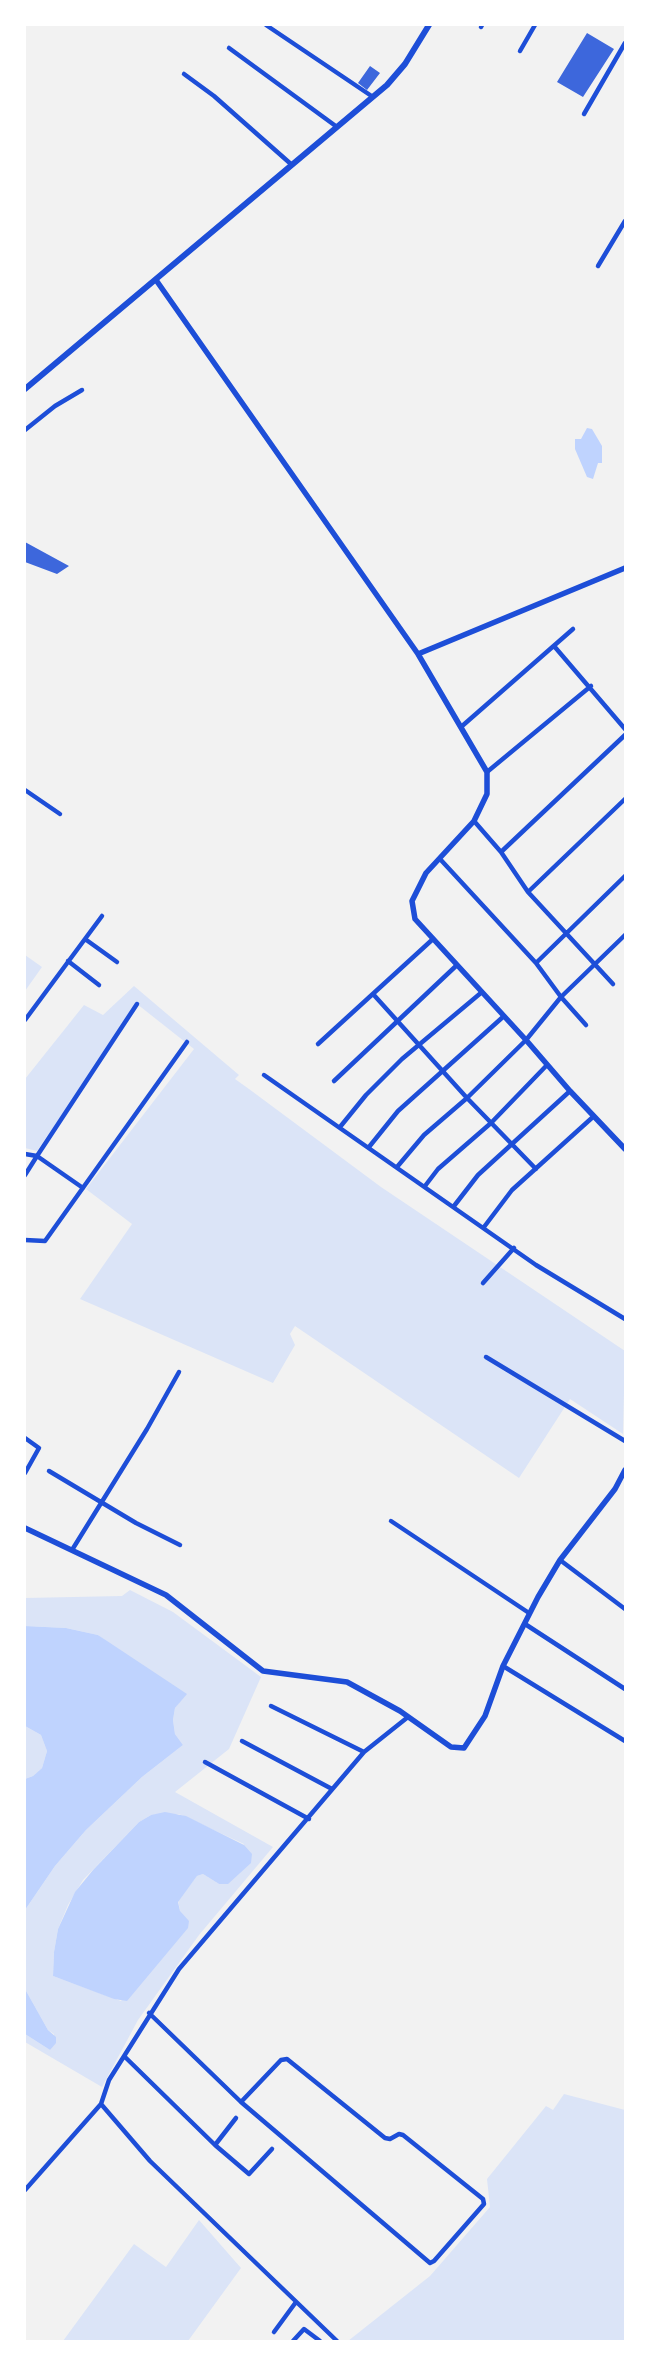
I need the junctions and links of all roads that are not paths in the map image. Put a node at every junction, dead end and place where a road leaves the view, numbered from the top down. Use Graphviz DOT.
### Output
graph roads {
  1 [pos="266,25"];
  2 [pos="429,25"];
  3 [pos="535,25"];
  4 [pos="625,43"];
  5 [pos="229,48"];
  6 [pos="520,51"];
  7 [pos="184,74"];
  8 [pos="373,97"];
  9 [pos="584,114"];
  10 [pos="337,127"];
  11 [pos="292,165"];
  12 [pos="625,221"];
  13 [pos="598,266"];
  14 [pos="156,280"];
  15 [pos="25,389"];
  16 [pos="82,390"];
  17 [pos="25,430"];
  18 [pos="625,568"];
  19 [pos="573,629"];
  20 [pos="554,646"];
  21 [pos="418,654"];
  22 [pos="591,686"];
  23 [pos="461,727"];
  24 [pos="625,729"];
  25 [pos="625,735"];
  26 [pos="487,772"];
  27 [pos="25,790"];
  28 [pos="625,799"];
  29 [pos="60,814"];
  30 [pos="474,821"];
  31 [pos="501,852"];
  32 [pos="440,859"];
  33 [pos="625,876"];
  34 [pos="528,892"];
  35 [pos="102,916"];
  36 [pos="565,934"];
  37 [pos="625,935"];
  38 [pos="85,939"];
  39 [pos="433,939"];
  40 [pos="68,961"];
  41 [pos="117,962"];
  42 [pos="536,963"];
  43 [pos="593,964"];
  44 [pos="457,965"];
  45 [pos="613,984"];
  46 [pos="99,985"];
  47 [pos="482,992"];
  48 [pos="373,994"];
  49 [pos="560,998"];
  50 [pos="137,1004"];
  51 [pos="504,1016"];
  52 [pos="25,1020"];
  53 [pos="396,1022"];
  54 [pos="586,1025"];
  55 [pos="526,1040"];
  56 [pos="187,1042"];
  57 [pos="318,1044"];
  58 [pos="419,1045"];
  59 [pos="547,1065"];
  60 [pos="442,1070"];
  61 [pos="264,1075"];
  62 [pos="334,1081"];
  63 [pos="570,1091"];
  64 [pos="467,1098"];
  65 [pos="594,1116"];
  66 [pos="491,1123"];
  67 [pos="340,1128"];
  68 [pos="512,1144"];
  69 [pos="369,1148"];
  70 [pos="625,1149"];
  71 [pos="25,1154"];
  72 [pos="37,1156"];
  73 [pos="397,1167"];
  74 [pos="536,1169"];
  75 [pos="25,1175"];
  76 [pos="425,1186"];
  77 [pos="83,1188"];
  78 [pos="454,1206"];
  79 [pos="484,1227"];
  80 [pos="25,1240"];
  81 [pos="514,1248"];
  82 [pos="484,1283"];
  83 [pos="625,1319"];
  84 [pos="486,1357"];
  85 [pos="179,1372"];
  86 [pos="25,1438"];
  87 [pos="625,1441"];
  88 [pos="49,1471"];
  89 [pos="25,1473"];
  90 [pos="624,1475"];
  91 [pos="101,1502"];
  92 [pos="391,1521"];
  93 [pos="25,1528"];
  94 [pos="180,1545"];
  95 [pos="72,1550"];
  96 [pos="560,1560"];
  97 [pos="625,1609"];
  98 [pos="529,1612"];
  99 [pos="525,1624"];
  100 [pos="503,1666"];
  101 [pos="625,1689"];
  102 [pos="271,1706"];
  103 [pos="408,1717"];
  104 [pos="242,1741"];
  105 [pos="625,1741"];
  106 [pos="364,1752"];
  107 [pos="205,1762"];
  108 [pos="332,1789"];
  109 [pos="309,1819"];
  110 [pos="149,2013"];
  111 [pos="124,2056"];
  112 [pos="241,2102"];
  113 [pos="101,2104"];
  114 [pos="236,2118"];
  115 [pos="215,2145"];
  116 [pos="272,2149"];
  117 [pos="25,2190"];
  118 [pos="296,2302"];
  119 [pos="274,2332"];
  120 [pos="293,2341"];
  121 [pos="320,2341"];
  122 [pos="337,2341"];
  1 -- 8 [label="street"];
  2 -- 8 [label="main road"];
  3 -- 6 [label="street"];
  4 -- 9 [label="street"];
  5 -- 10 [label="street"];
  7 -- 11 [label="street"];
  8 -- 10 [label="main road"];
  10 -- 11 [label="main road"];
  11 -- 14 [label="main road"];
  12 -- 13 [label="street"];
  14 -- 15 [label="main road"];
  14 -- 21 [label="street"];
  16 -- 17 [label="street"];
  18 -- 21 [label="street"];
  19 -- 20 [label="street"];
  20 -- 22 [label="street"];
  20 -- 23 [label="street"];
  21 -- 23 [label="street"];
  22 -- 24 [label="street"];
  22 -- 26 [label="street"];
  23 -- 26 [label="street"];
  25 -- 31 [label="street"];
  26 -- 30 [label="street"];
  27 -- 29 [label="street"];
  28 -- 34 [label="street"];
  30 -- 31 [label="street"];
  30 -- 32 [label="street"];
  31 -- 34 [label="street"];
  32 -- 39 [label="street"];
  32 -- 42 [label="street"];
  33 -- 36 [label="street"];
  34 -- 36 [label="street"];
  35 -- 38 [label="street"];
  36 -- 42 [label="street"];
  36 -- 43 [label="street"];
  37 -- 43 [label="street"];
  38 -- 40 [label="street"];
  38 -- 41 [label="street"];
  39 -- 44 [label="street"];
  39 -- 48 [label="street"];
  40 -- 46 [label="street"];
  40 -- 52 [label="street"];
  42 -- 49 [label="street"];
  43 -- 45 [label="street"];
  43 -- 49 [label="street"];
  44 -- 47 [label="street"];
  44 -- 53 [label="street"];
  47 -- 51 [label="street"];
  47 -- 58 [label="street"];
  48 -- 53 [label="street"];
  48 -- 57 [label="street"];
  49 -- 54 [label="street"];
  49 -- 55 [label="street"];
  50 -- 72 [label="street"];
  51 -- 55 [label="street"];
  51 -- 60 [label="street"];
  53 -- 58 [label="street"];
  53 -- 62 [label="street"];
  55 -- 59 [label="street"];
  55 -- 64 [label="street"];
  56 -- 77 [label="street"];
  58 -- 60 [label="street"];
  58 -- 67 [label="street"];
  59 -- 63 [label="street"];
  59 -- 66 [label="street"];
  60 -- 64 [label="street"];
  60 -- 69 [label="street"];
  61 -- 67 [label="street"];
  63 -- 65 [label="street"];
  63 -- 68 [label="street"];
  64 -- 66 [label="street"];
  64 -- 73 [label="street"];
  65 -- 70 [label="street"];
  65 -- 74 [label="street"];
  66 -- 68 [label="street"];
  66 -- 76 [label="street"];
  67 -- 69 [label="street"];
  68 -- 74 [label="street"];
  68 -- 78 [label="street"];
  69 -- 73 [label="street"];
  71 -- 72 [label="street"];
  72 -- 75 [label="street"];
  72 -- 77 [label="street"];
  73 -- 76 [label="street"];
  74 -- 79 [label="street"];
  76 -- 78 [label="street"];
  77 -- 80 [label="street"];
  78 -- 79 [label="street"];
  79 -- 81 [label="street"];
  81 -- 82 [label="street"];
  81 -- 83 [label="street"];
  84 -- 87 [label="street"];
  85 -- 91 [label="street"];
  86 -- 89 [label="street"];
  88 -- 91 [label="street"];
  90 -- 96 [label="street"];
  91 -- 94 [label="street"];
  91 -- 95 [label="street"];
  92 -- 98 [label="street"];
  93 -- 95 [label="street"];
  95 -- 103 [label="street"];
  96 -- 97 [label="street"];
  96 -- 98 [label="street"];
  98 -- 99 [label="street"];
  99 -- 100 [label="street"];
  99 -- 101 [label="street"];
  100 -- 103 [label="street"];
  100 -- 105 [label="street"];
  102 -- 106 [label="street"];
  103 -- 106 [label="street"];
  104 -- 108 [label="street"];
  106 -- 108 [label="street"];
  107 -- 109 [label="street"];
  108 -- 109 [label="street"];
  109 -- 110 [label="street"];
  110 -- 111 [label="street"];
  110 -- 112 [label="street"];
  111 -- 113 [label="street"];
  111 -- 115 [label="street"];
  112 -- 112 [label="street"];
  113 -- 117 [label="street"];
  113 -- 118 [label="street"];
  114 -- 115 [label="street"];
  115 -- 116 [label="street"];
  118 -- 119 [label="street"];
  118 -- 122 [label="street"];
  120 -- 121 [label="street"];
}
